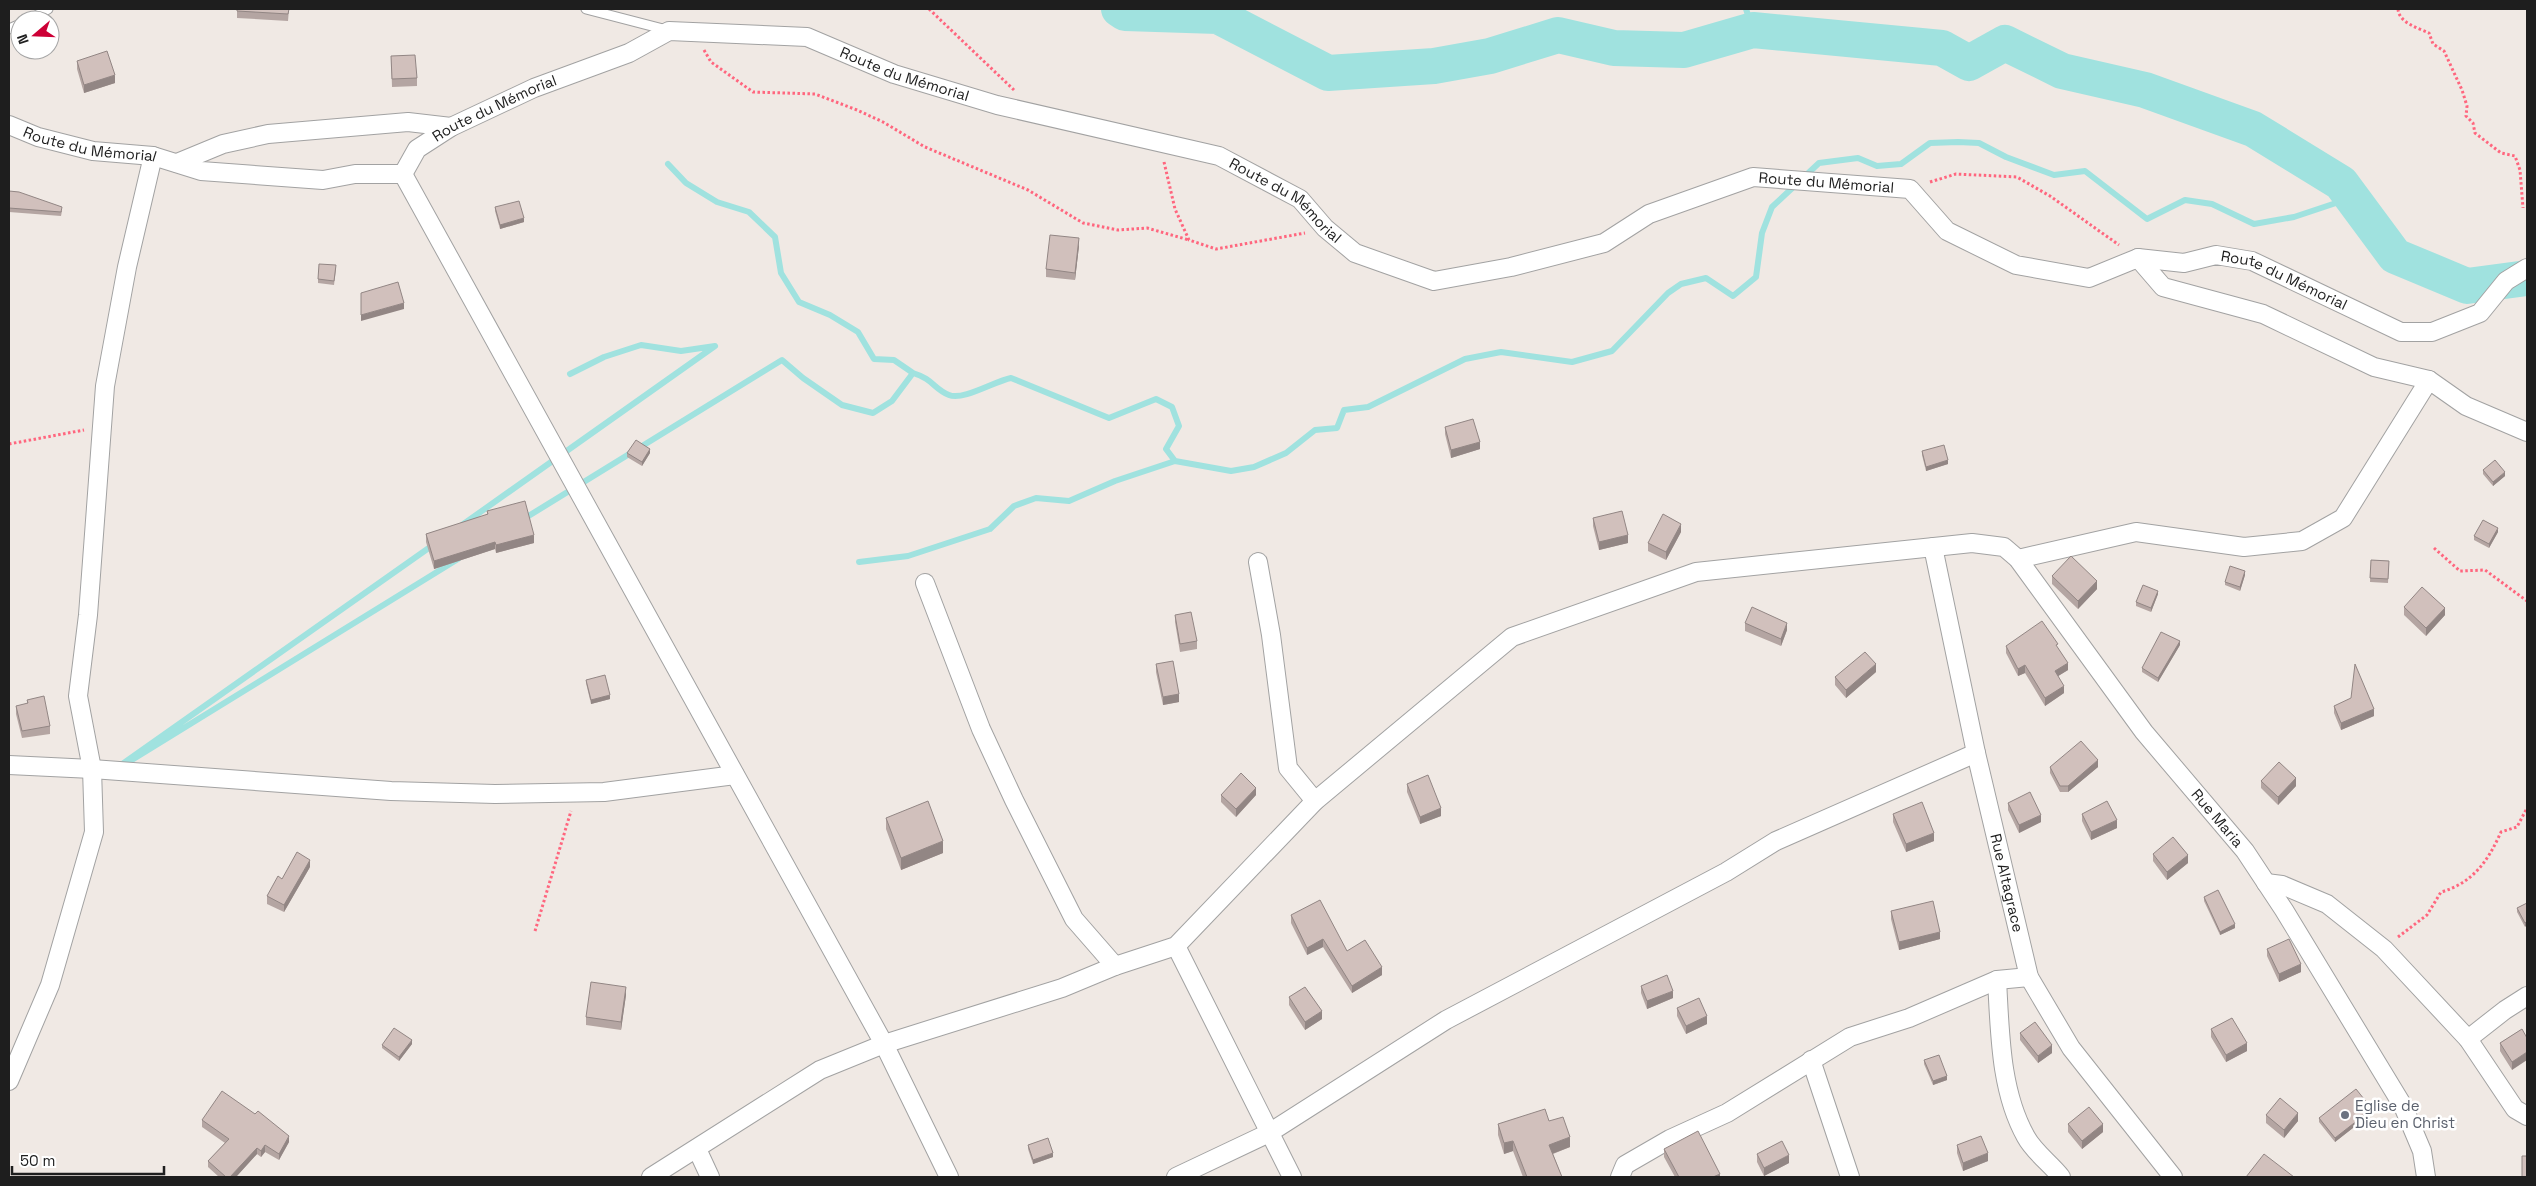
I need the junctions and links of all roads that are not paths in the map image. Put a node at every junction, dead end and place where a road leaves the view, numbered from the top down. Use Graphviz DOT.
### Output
graph roads {
  1 [pos="587,9"];
  2 [pos="670,31"];
  3 [pos="9,125"];
  4 [pos="451,127"];
  5 [pos="153,156"];
  6 [pos="177,163"];
  7 [pos="403,174"];
  8 [pos="2138,258"];
  9 [pos="2527,268"];
  10 [pos="2430,380"];
  11 [pos="2527,432"];
  12 [pos="1932,547"];
  13 [pos="2018,558"];
  14 [pos="1258,562"];
  15 [pos="925,584"];
  16 [pos="1976,754"];
  17 [pos="9,765"];
  18 [pos="92,769"];
  19 [pos="734,775"];
  20 [pos="1315,801"];
  21 [pos="2266,883"];
  22 [pos="1176,946"];
  23 [pos="1115,966"];
  24 [pos="2029,977"];
  25 [pos="1997,980"];
  26 [pos="2527,996"];
  27 [pos="2468,1039"];
  28 [pos="884,1044"];
  29 [pos="1812,1060"];
  30 [pos="9,1081"];
  31 [pos="2527,1116"];
  32 [pos="1269,1133"];
  33 [pos="697,1149"];
  34 [pos="651,1177"];
  35 [pos="710,1177"];
  36 [pos="949,1177"];
  37 [pos="1176,1177"];
  38 [pos="1292,1177"];
  39 [pos="1620,1177"];
  40 [pos="1850,1177"];
  41 [pos="2062,1177"];
  42 [pos="2174,1177"];
  43 [pos="2426,1177"];
  1 -- 2 [label="lane"];
  2 -- 4 [label="street, Route du Mémorial"];
  2 -- 8 [label="street, Route du Mémorial"];
  3 -- 5 [label="street, Route du Mémorial"];
  4 -- 6 [label="street"];
  4 -- 7 [label="street, Route du Mémorial"];
  5 -- 6 [label="street, Route du Mémorial"];
  5 -- 18 [label="street"];
  6 -- 7 [label="street, Route du Mémorial"];
  7 -- 19 [label="street"];
  8 -- 9 [label="street, Route du Mémorial"];
  8 -- 10 [label="street"];
  10 -- 11 [label="street"];
  10 -- 13 [label="street"];
  12 -- 13 [label="street, Rue Maria"];
  12 -- 16 [label="street, Rue Altagrace"];
  12 -- 20 [label="street, Rue Maria"];
  13 -- 21 [label="street, Rue Maria"];
  14 -- 20 [label="street"];
  15 -- 23 [label="street"];
  16 -- 24 [label="street, Rue Altagrace"];
  16 -- 32 [label="street"];
  17 -- 18 [label="street"];
  18 -- 19 [label="street"];
  18 -- 30 [label="street"];
  19 -- 28 [label="street"];
  20 -- 22 [label="street, Rue Maria"];
  21 -- 27 [label="street"];
  21 -- 43 [label="street, Rue Maria"];
  22 -- 23 [label="street"];
  22 -- 32 [label="street"];
  23 -- 28 [label="street"];
  24 -- 25 [label="street"];
  24 -- 42 [label="street, Rue Altagrace"];
  25 -- 29 [label="street"];
  25 -- 41 [label="street"];
  26 -- 27 [label="street"];
  27 -- 31 [label="street"];
  28 -- 33 [label="street"];
  28 -- 36 [label="street"];
  29 -- 39 [label="street"];
  29 -- 40 [label="street"];
  32 -- 37 [label="street"];
  32 -- 38 [label="street"];
  33 -- 34 [label="street"];
  33 -- 35 [label="street"];
}
